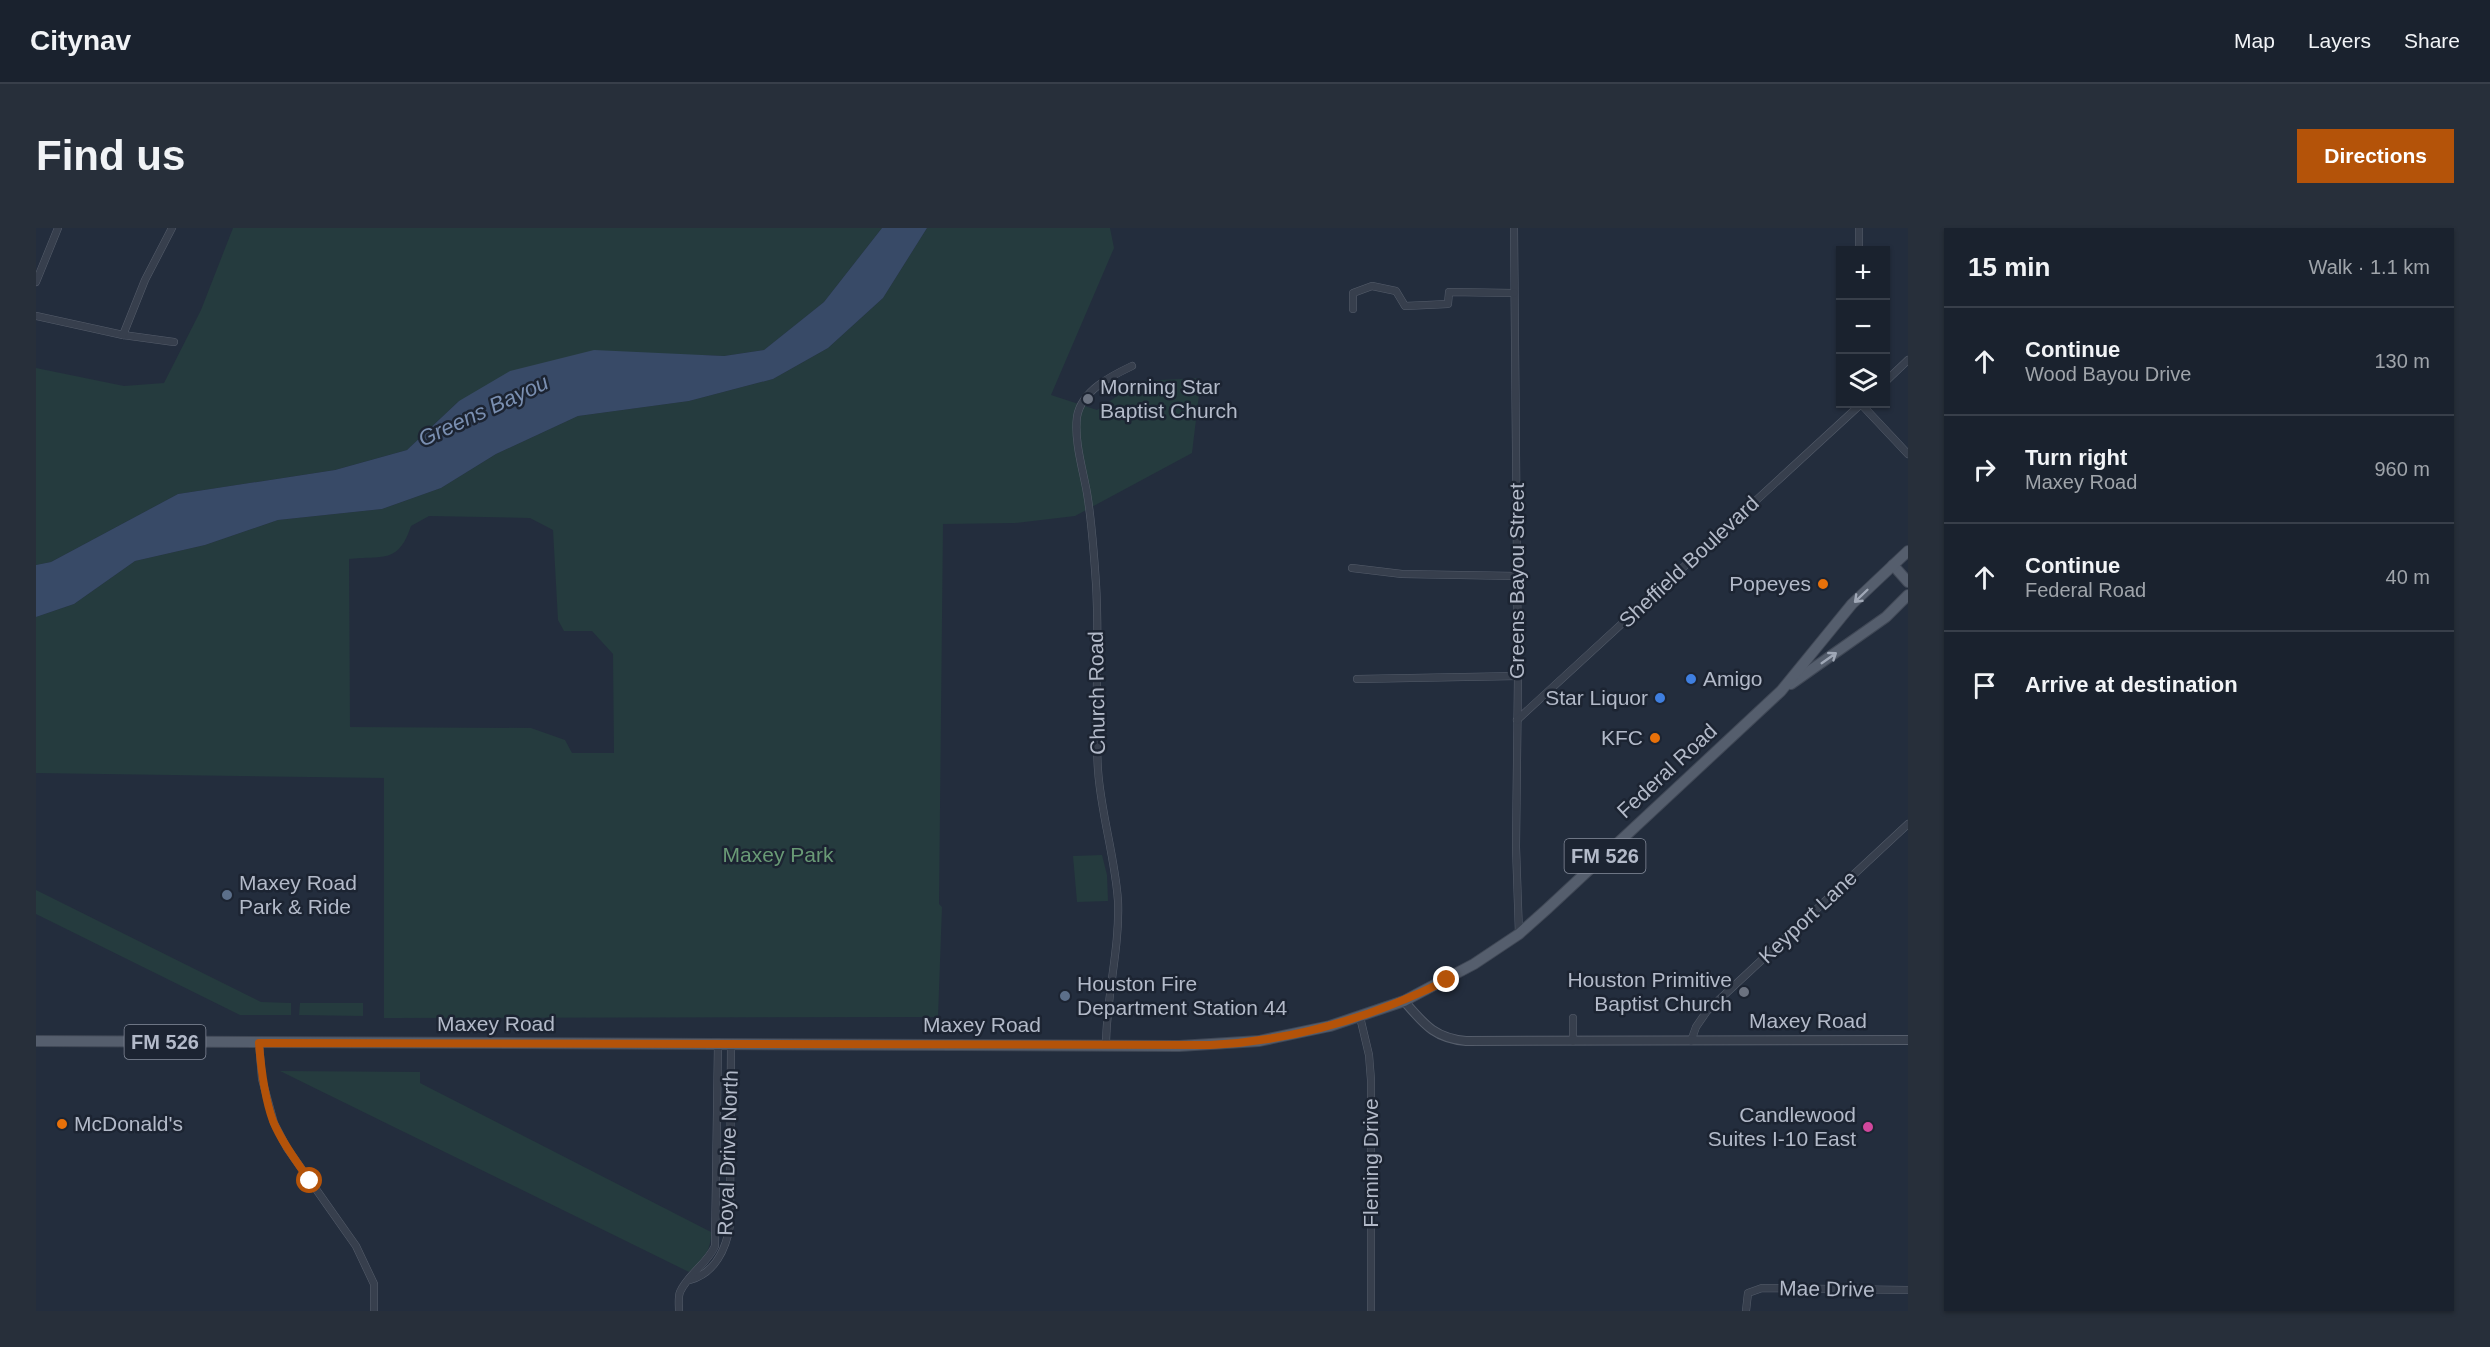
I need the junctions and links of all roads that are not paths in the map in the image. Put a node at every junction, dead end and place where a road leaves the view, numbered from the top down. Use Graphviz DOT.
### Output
graph roads {
  1 [pos="58,228"];
  2 [pos="172,228"];
  3 [pos="1514,228"];
  4 [pos="1858,228"];
  5 [pos="1859,246"];
  6 [pos="36,282"];
  7 [pos="1514,293"];
  8 [pos="1353,309"];
  9 [pos="36,316"];
  10 [pos="123,335"];
  11 [pos="174,342"];
  12 [pos="1908,360"];
  13 [pos="1132,366"];
  14 [pos="1890,377"];
  15 [pos="1857,408"];
  16 [pos="1865,408"];
  17 [pos="1908,454"];
  18 [pos="1908,551"];
  19 [pos="1893,565"];
  20 [pos="1352,568"];
  21 [pos="1517,576"];
  22 [pos="1908,582"];
  23 [pos="1908,595"];
  24 [pos="1831,630"];
  25 [pos="1846,646"];
  26 [pos="1518,676"];
  27 [pos="1357,679"];
  28 [pos="1781,691"];
  29 [pos="1517,720"];
  30 [pos="1908,824"];
  31 [pos="1519,934"];
  32 [pos="1404,1001"];
  33 [pos="1360,1017"];
  34 [pos="1573,1018"];
  35 [pos="1908,1040"];
  36 [pos="36,1041"];
  37 [pos="1573,1041"];
  38 [pos="1691,1041"];
  39 [pos="259,1043"];
  40 [pos="718,1044"];
  41 [pos="731,1044"];
  42 [pos="1106,1046"];
  43 [pos="717,1140"];
  44 [pos="730,1140"];
  45 [pos="690,1280"];
  46 [pos="1908,1290"];
  47 [pos="375,1311"];
  48 [pos="679,1311"];
  49 [pos="1371,1311"];
  50 [pos="1746,1311"];
  1 -- 6 [label="street"];
  2 -- 10 [label="street"];
  3 -- 7 [label="street, Greens Bayou Street"];
  4 -- 5 [label="street"];
  7 -- 8 [label="street"];
  7 -- 21 [label="street, Greens Bayou Street"];
  9 -- 10 [label="street"];
  10 -- 11 [label="street"];
  12 -- 14 [label="street"];
  13 -- 42 [label="street, Church Road"];
  15 -- 29 [label="street, Sheffield Boulevard"];
  16 -- 17 [label="street"];
  18 -- 19 [label="main road, Federal Road / FM 526"];
  19 -- 22 [label="main road"];
  19 -- 24 [label="main road, Federal Road / FM 526, one-way"];
  20 -- 21 [label="street"];
  21 -- 26 [label="street, Greens Bayou Street"];
  23 -- 25 [label="main road, Federal Road / FM 526"];
  24 -- 25 [label="main road"];
  24 -- 28 [label="main road, Federal Road / FM 526"];
  28 -- 25 [label="main road, Federal Road / FM 526, one-way"];
  26 -- 27 [label="street"];
  26 -- 29 [label="street, Greens Bayou Street"];
  28 -- 31 [label="main road, Federal Road / FM 526"];
  29 -- 31 [label="street, Greens Bayou Street"];
  30 -- 38 [label="street, Keyport Lane"];
  31 -- 32 [label="main road, Federal Road / FM 526"];
  32 -- 33 [label="main road, Maxey Road / FM 526"];
  32 -- 37 [label="street, Maxey Road"];
  33 -- 42 [label="main road, Maxey Road / FM 526"];
  33 -- 49 [label="street, Fleming Drive"];
  34 -- 37 [label="street"];
  35 -- 38 [label="street, Maxey Road"];
  36 -- 39 [label="main road, Maxey Road / FM 526"];
  37 -- 38 [label="street, Maxey Road"];
  39 -- 40 [label="main road, Maxey Road / FM 526"];
  39 -- 47 [label="street"];
  40 -- 41 [label="main road, Maxey Road / FM 526"];
  40 -- 43 [label="street, Royal Drive North"];
  41 -- 42 [label="main road, Maxey Road / FM 526"];
  41 -- 44 [label="street, Royal Drive North"];
  43 -- 44 [label="street"];
  43 -- 45 [label="street, Royal Drive North"];
  44 -- 45 [label="street, Royal Drive North"];
  45 -- 48 [label="street, Royal Drive North"];
  46 -- 50 [label="street, Mae Drive"];
}
